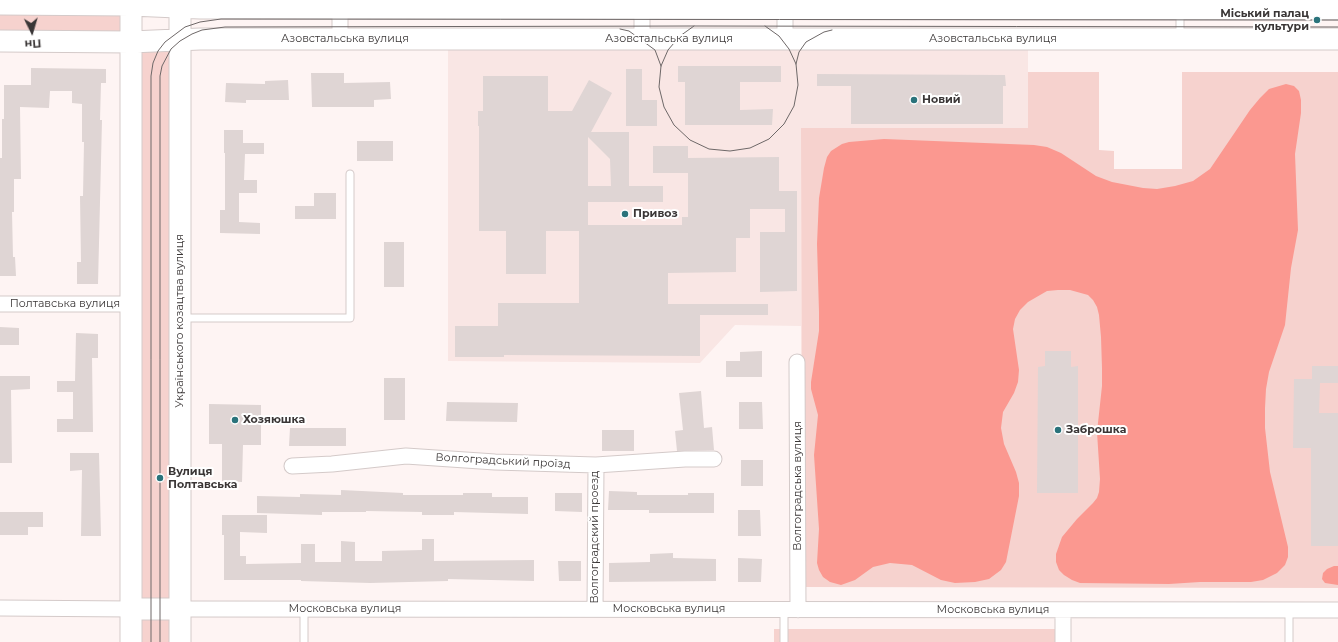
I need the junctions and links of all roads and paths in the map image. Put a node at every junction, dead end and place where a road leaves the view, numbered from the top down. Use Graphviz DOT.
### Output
graph roads {
  1 [pos="131,2"];
  2 [pos="0,4"];
  3 [pos="180,4"];
  4 [pos="340,4"];
  5 [pos="642,4"];
  6 [pos="785,4"];
  7 [pos="1180,4"];
  8 [pos="1338,9"];
  9 [pos="180,39"];
  10 [pos="340,39"];
  11 [pos="642,39"];
  12 [pos="785,39"];
  13 [pos="1180,39"];
  14 [pos="1338,39"];
  15 [pos="0,41"];
  16 [pos="131,42"];
  17 [pos="350,174"];
  18 [pos="0,304"];
  19 [pos="131,304"];
  20 [pos="180,318"];
  21 [pos="797,362"];
  22 [pos="714,459"];
  23 [pos="596,465"];
  24 [pos="292,466"];
  25 [pos="0,608"];
  26 [pos="131,609"];
  27 [pos="180,609"];
  28 [pos="304,609"];
  29 [pos="595,609"];
  30 [pos="791,610"];
  31 [pos="1063,610"];
  32 [pos="1290,610"];
  33 [pos="1338,610"];
  34 [pos="131,642"];
  35 [pos="180,642"];
  36 [pos="304,642"];
  37 [pos="784,642"];
  38 [pos="1063,642"];
  39 [pos="1289,642"];
  1 -- 2 [label="street"];
  1 -- 3 [label="street"];
  1 -- 16 [label="street"];
  3 -- 4 [label="street"];
  3 -- 9 [label="street, Українського козацтва вулиця"];
  4 -- 5 [label="street"];
  4 -- 10 [label="street"];
  5 -- 6 [label="street"];
  5 -- 11 [label="street"];
  6 -- 7 [label="street"];
  6 -- 12 [label="street"];
  7 -- 8 [label="street"];
  7 -- 13 [label="lane"];
  9 -- 10 [label="street, Азовстальська вулиця"];
  9 -- 16 [label="street, Азовстальська вулиця"];
  9 -- 20 [label="street, Українського козацтва вулиця"];
  10 -- 11 [label="street, Азовстальська вулиця"];
  11 -- 12 [label="street, Азовстальська вулиця"];
  12 -- 13 [label="street, Азовстальська вулиця"];
  13 -- 14 [label="street, Азовстальська вулиця"];
  15 -- 16 [label="street, Азовстальська вулиця"];
  16 -- 19 [label="street"];
  17 -- 20 [label="lane"];
  18 -- 19 [label="street, Полтавська вулиця"];
  19 -- 26 [label="street"];
  20 -- 27 [label="street, Українського козацтва вулиця"];
  21 -- 30 [label="street, Волгоградська вулиця"];
  22 -- 23 [label="street, Волгоградський проїзд"];
  23 -- 24 [label="street, Волгоградський проїзд"];
  23 -- 29 [label="street, Волгоградский проезд"];
  25 -- 26 [label="street, Московська вулиця"];
  26 -- 27 [label="street, Московська вулиця"];
  26 -- 34 [label="street"];
  27 -- 28 [label="street, Московська вулиця"];
  27 -- 35 [label="street, Українського козацтва вулиця"];
  28 -- 29 [label="street, Московська вулиця"];
  28 -- 36 [label="lane"];
  29 -- 30 [label="street, Московська вулиця"];
  30 -- 31 [label="street, Московська вулиця"];
  30 -- 37 [label="lane"];
  31 -- 32 [label="street, Московська вулиця"];
  31 -- 38 [label="street"];
  32 -- 33 [label="street, Московська вулиця"];
  32 -- 39 [label="lane"];
}
